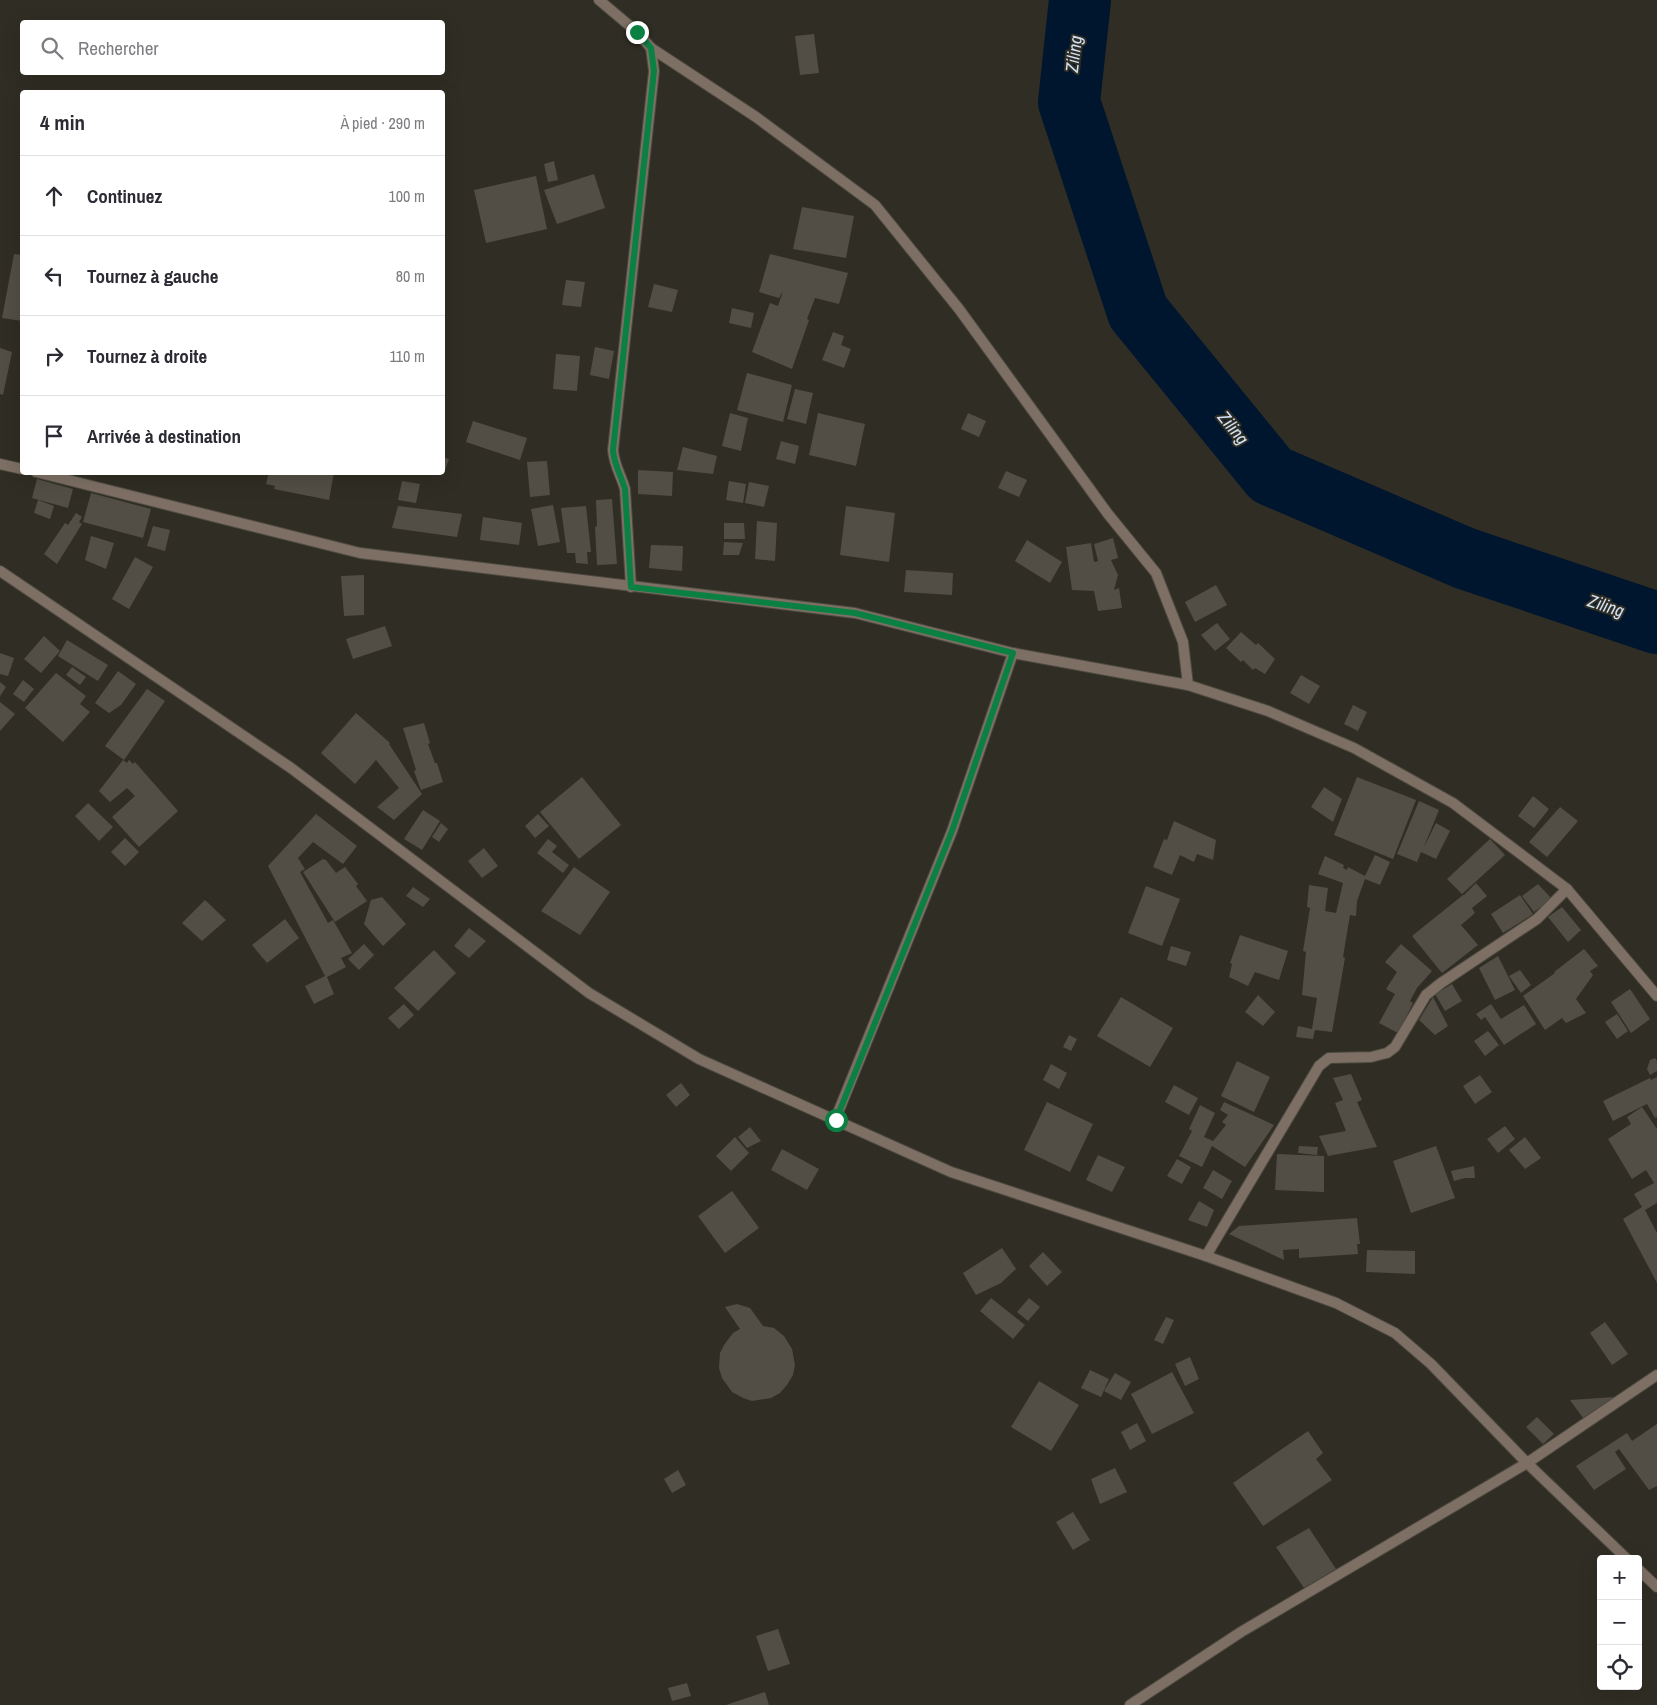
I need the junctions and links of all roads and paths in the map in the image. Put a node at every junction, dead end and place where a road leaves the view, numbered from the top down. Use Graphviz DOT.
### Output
graph roads {
  1 [pos="599,0"];
  2 [pos="651,48"];
  3 [pos="0,464"];
  4 [pos="20,469"];
  5 [pos="48,475"];
  6 [pos="0,571"];
  7 [pos="631,587"];
  8 [pos="1013,653"];
  9 [pos="1188,685"];
  10 [pos="1567,889"];
  11 [pos="1657,996"];
  12 [pos="836,1120"];
  13 [pos="1206,1256"];
  14 [pos="1657,1375"];
  15 [pos="1527,1463"];
  16 [pos="1623,1555"];
  17 [pos="1642,1573"];
  18 [pos="1657,1587"];
  19 [pos="1130,1705"];
  1 -- 2 [label="street"];
  2 -- 7 [label="street"];
  2 -- 9 [label="street"];
  3 -- 4 [label="street"];
  5 -- 7 [label="street"];
  6 -- 12 [label="street"];
  7 -- 8 [label="street"];
  8 -- 9 [label="street"];
  8 -- 12 [label="street"];
  9 -- 10 [label="street"];
  10 -- 11 [label="street"];
  10 -- 13 [label="street"];
  12 -- 13 [label="street"];
  13 -- 15 [label="street"];
  14 -- 15 [label="street"];
  15 -- 16 [label="street"];
  15 -- 19 [label="street"];
  17 -- 18 [label="street"];
}
